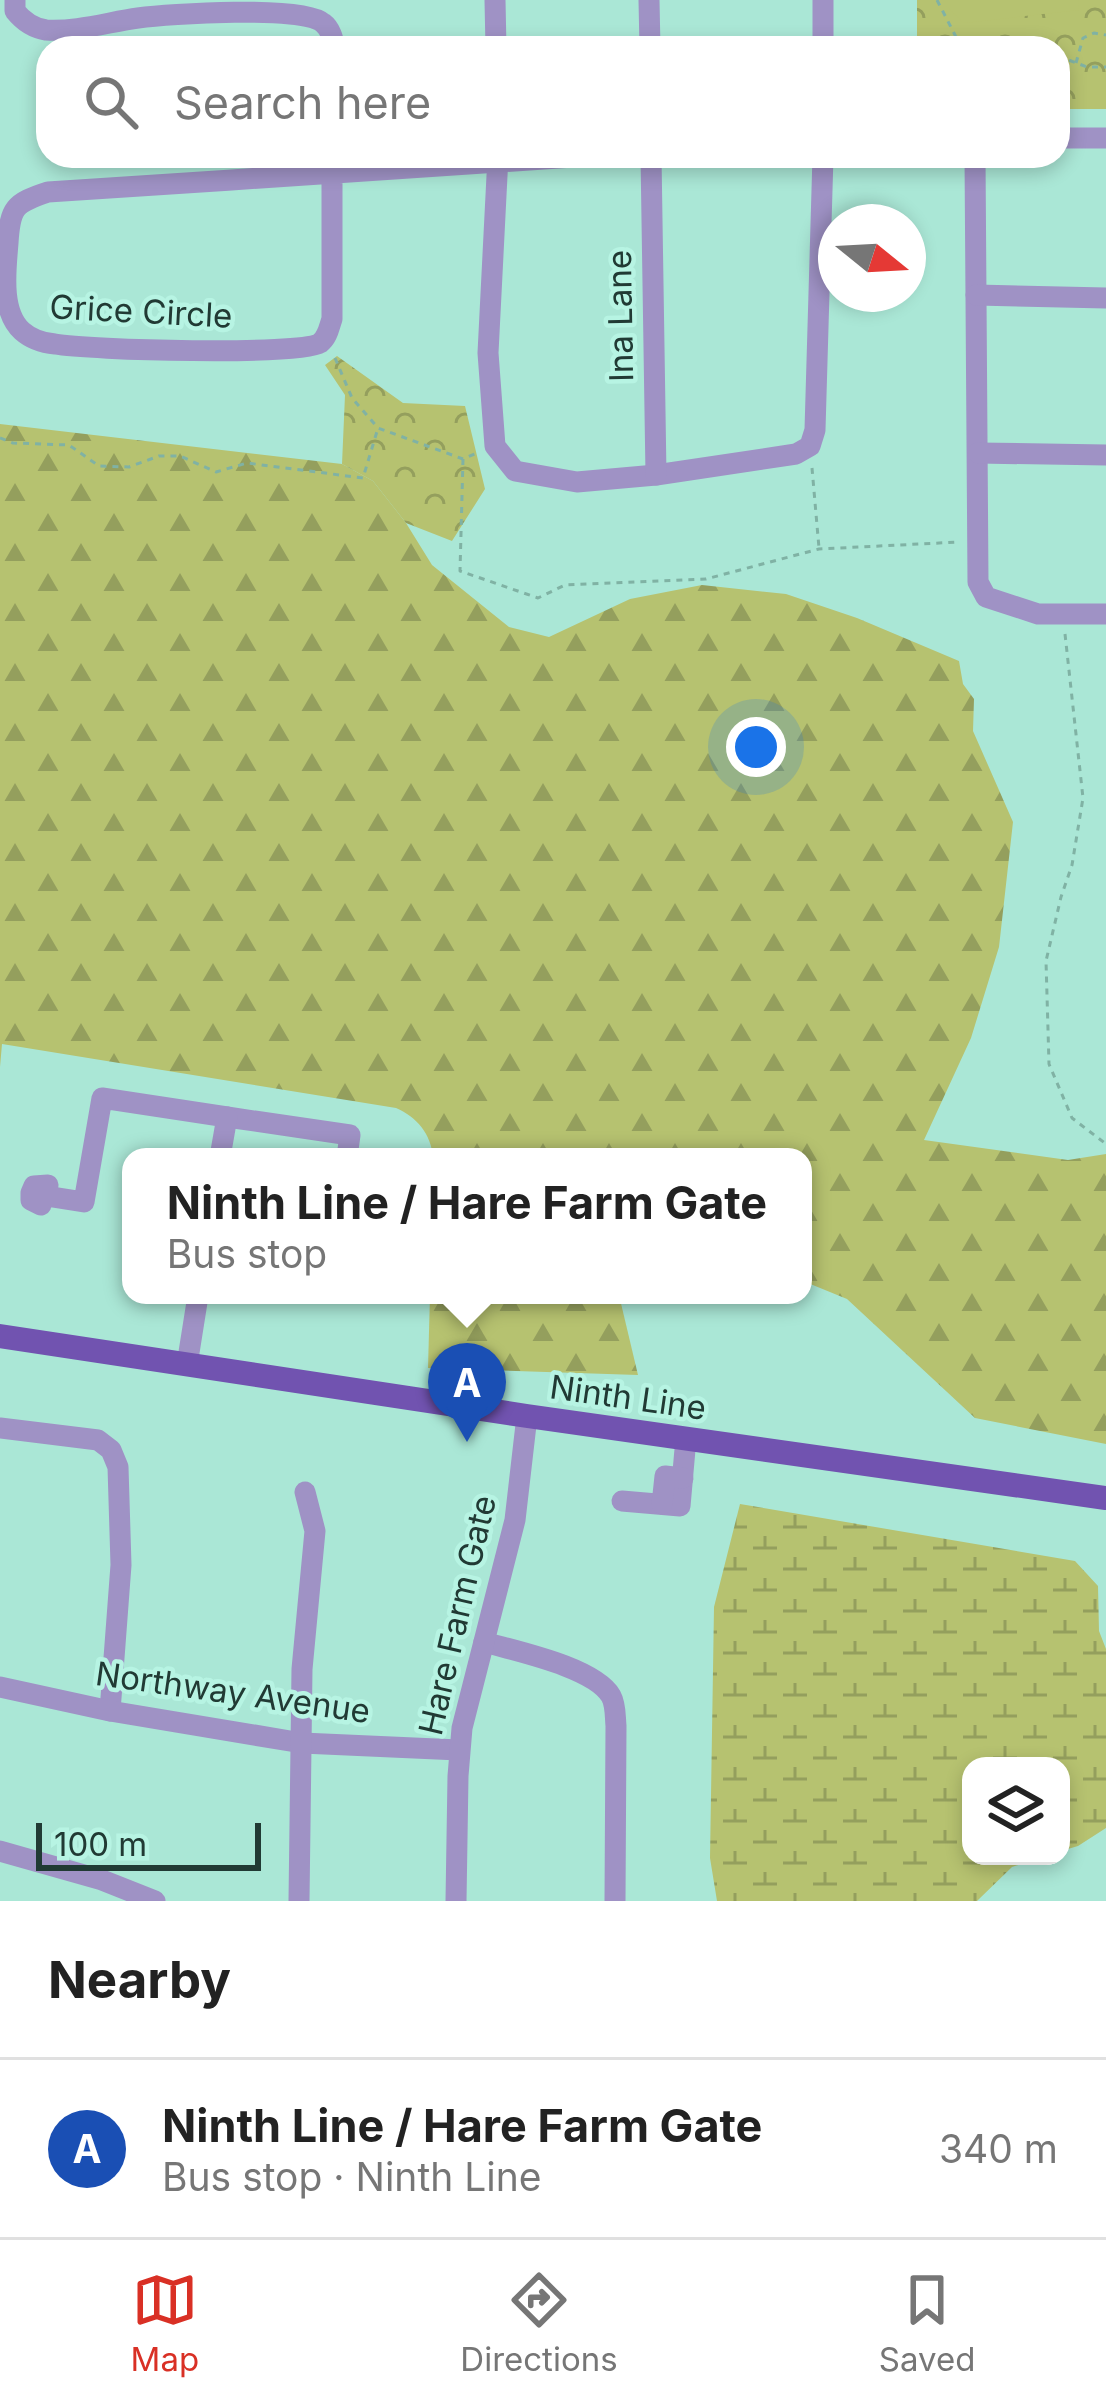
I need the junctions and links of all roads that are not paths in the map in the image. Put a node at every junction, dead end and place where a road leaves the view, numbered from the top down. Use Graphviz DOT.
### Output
graph roads {
  1 [pos="15,0"];
  2 [pos="495,0"];
  3 [pos="650,0"];
  4 [pos="823,0"];
  5 [pos="332,36"];
  6 [pos="496,36"];
  7 [pos="650,36"];
  8 [pos="824,36"];
  9 [pos="1070,138"];
  10 [pos="1106,138"];
  11 [pos="291,168"];
  12 [pos="332,168"];
  13 [pos="498,168"];
  14 [pos="651,168"];
  15 [pos="824,168"];
  16 [pos="975,168"];
  17 [pos="976,295"];
  18 [pos="1106,298"];
  19 [pos="978,453"];
  20 [pos="1106,455"];
  21 [pos="656,475"];
  22 [pos="1106,614"];
  23 [pos="227,1117"];
  24 [pos="222,1148"];
  25 [pos="348,1148"];
  26 [pos="44,1201"];
  27 [pos="197,1304"];
  28 [pos="0,1336"];
  29 [pos="187,1365"];
  30 [pos="527,1416"];
  31 [pos="0,1429"];
  32 [pos="686,1438"];
  33 [pos="305,1492"];
  34 [pos="1106,1498"];
  35 [pos="622,1502"];
  36 [pos="484,1642"];
  37 [pos="0,1687"];
  38 [pos="110,1711"];
  39 [pos="302,1742"];
  40 [pos="459,1750"];
  41 [pos="0,1851"];
  42 [pos="155,1901"];
  43 [pos="299,1901"];
  44 [pos="456,1901"];
  45 [pos="615,1901"];
  1 -- 5 [label="street"];
  2 -- 6 [label="street"];
  3 -- 7 [label="street"];
  4 -- 8 [label="street"];
  9 -- 10 [label="street"];
  11 -- 12 [label="street, Grice Circle"];
  13 -- 21 [label="street"];
  14 -- 21 [label="street, Ina Lane"];
  15 -- 21 [label="street"];
  16 -- 17 [label="street"];
  17 -- 18 [label="street"];
  17 -- 19 [label="street"];
  19 -- 20 [label="street"];
  19 -- 22 [label="street"];
  23 -- 24 [label="street"];
  23 -- 25 [label="street"];
  23 -- 26 [label="street"];
  27 -- 29 [label="street"];
  28 -- 29 [label="main road, Ninth Line"];
  29 -- 30 [label="main road, Ninth Line"];
  30 -- 32 [label="main road, Ninth Line"];
  30 -- 36 [label="street, Hare Farm Gate"];
  31 -- 38 [label="street"];
  32 -- 34 [label="main road, Ninth Line"];
  32 -- 35 [label="street"];
  33 -- 39 [label="street"];
  36 -- 40 [label="street, Hare Farm Gate"];
  36 -- 45 [label="street"];
  37 -- 38 [label="street, Northway Avenue"];
  38 -- 39 [label="street, Northway Avenue"];
  39 -- 40 [label="street, Northway Avenue"];
  39 -- 43 [label="street"];
  40 -- 44 [label="street, Hare Farm Gate"];
  41 -- 42 [label="street"];
}
